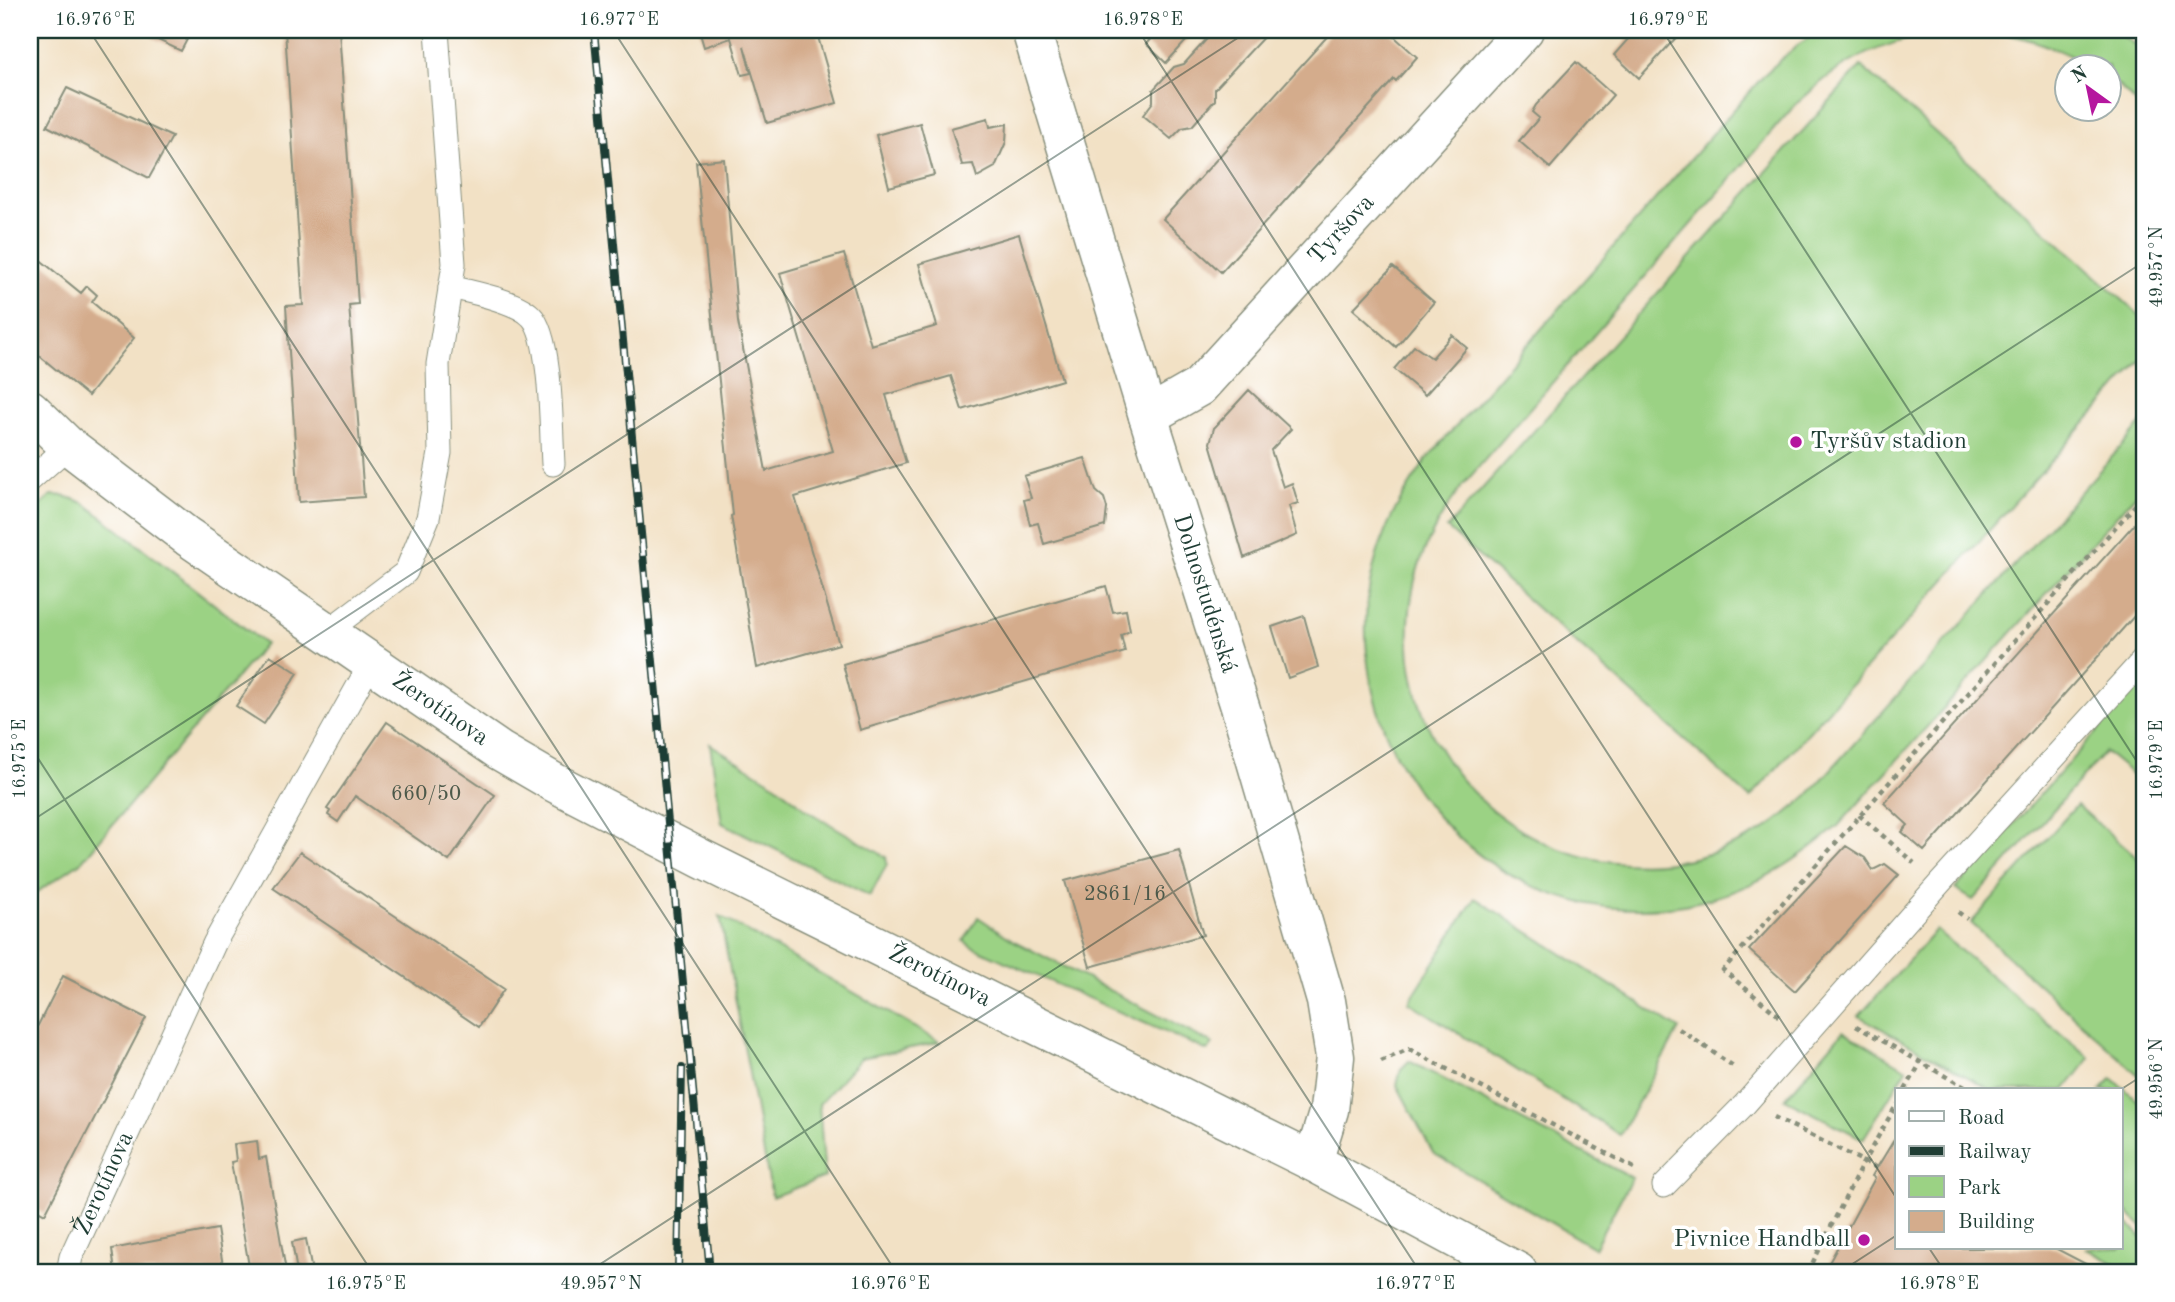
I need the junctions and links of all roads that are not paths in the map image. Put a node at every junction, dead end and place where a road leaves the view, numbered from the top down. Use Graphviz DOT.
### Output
graph roads {
  1 [pos="437,30"];
  2 [pos="1031,30"];
  3 [pos="1524,30"];
  4 [pos="450,287"];
  5 [pos="30,409"];
  6 [pos="1148,416"];
  7 [pos="65,443"];
  8 [pos="553,464"];
  9 [pos="30,480"];
  10 [pos="328,631"];
  11 [pos="2145,658"];
  12 [pos="371,663"];
  13 [pos="1313,1162"];
  14 [pos="1664,1185"];
  15 [pos="69,1265"];
  16 [pos="1518,1272"];
  1 -- 4 [label="lane"];
  2 -- 6 [label="street, Dolnostudénská"];
  3 -- 6 [label="street, Tyršova"];
  4 -- 8 [label="lane"];
  4 -- 10 [label="lane"];
  5 -- 7 [label="street, Žerotínova"];
  6 -- 13 [label="street, Dolnostudénská"];
  7 -- 9 [label="lane"];
  7 -- 10 [label="street, Žerotínova"];
  10 -- 12 [label="street, Žerotínova"];
  11 -- 14 [label="lane"];
  12 -- 13 [label="street, Žerotínova"];
  12 -- 15 [label="lane, Žerotínova"];
  13 -- 16 [label="street, Žerotínova"];
}
